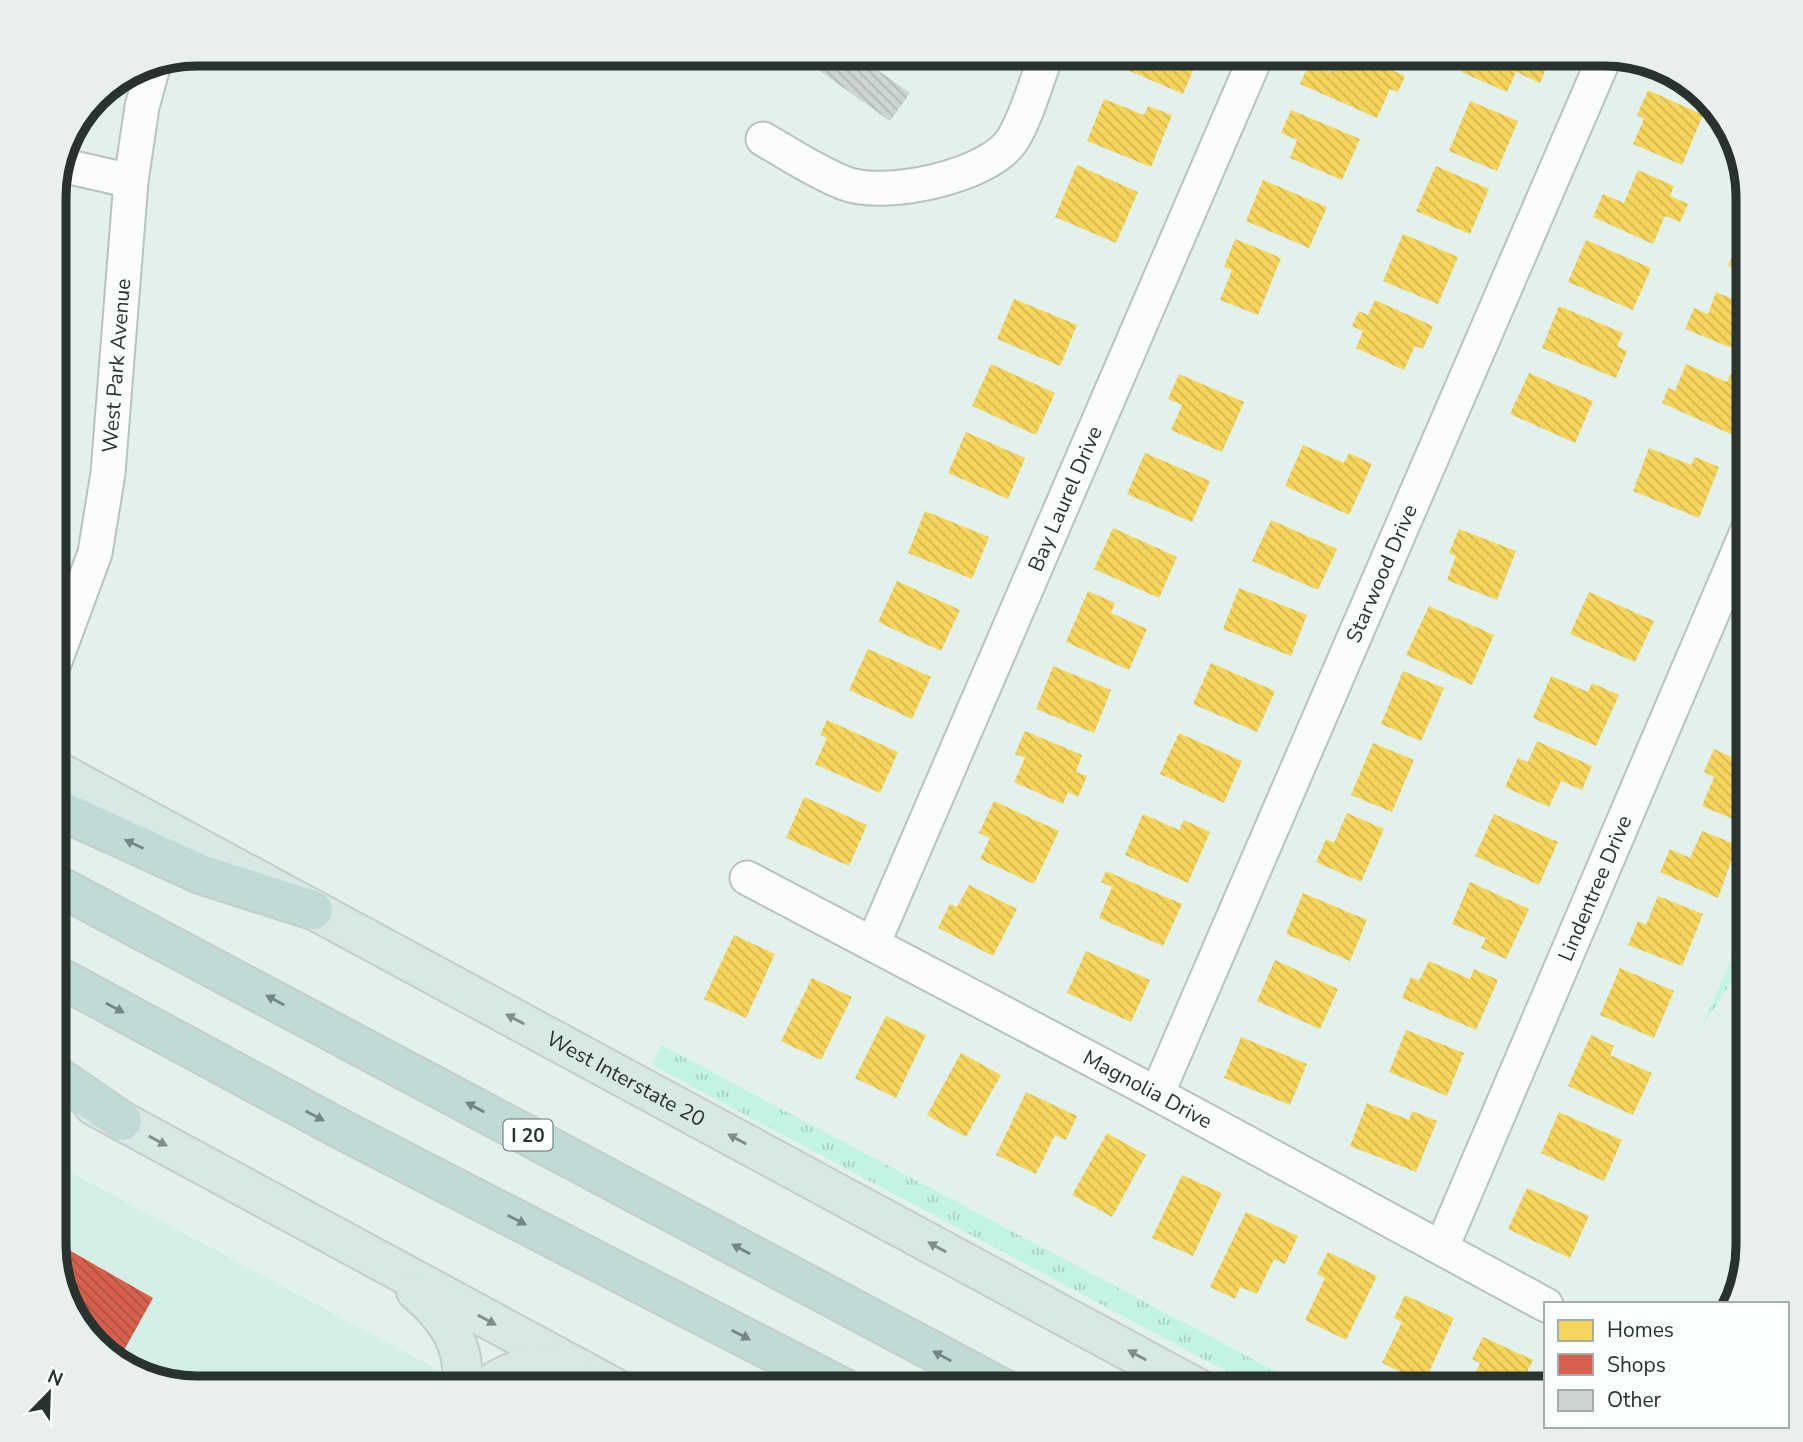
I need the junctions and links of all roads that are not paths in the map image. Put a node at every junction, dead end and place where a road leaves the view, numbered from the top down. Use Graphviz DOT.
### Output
graph roads {
  1 [pos="1042,66"];
  2 [pos="1251,66"];
  3 [pos="1601,66"];
  4 [pos="151,75"];
  5 [pos="763,139"];
  6 [pos="70,167"];
  7 [pos="131,181"];
  8 [pos="1736,557"];
  9 [pos="67,629"];
  10 [pos="67,777"];
  11 [pos="67,813"];
  12 [pos="747,878"];
  13 [pos="67,890"];
  14 [pos="313,910"];
  15 [pos="873,944"];
  16 [pos="67,981"];
  17 [pos="67,1084"];
  18 [pos="67,1092"];
  19 [pos="1157,1094"];
  20 [pos="122,1121"];
  21 [pos="1442,1247"];
  22 [pos="379,1261"];
  23 [pos="1544,1304"];
  24 [pos="461,1376"];
  25 [pos="502,1376"];
  26 [pos="583,1376"];
  27 [pos="593,1376"];
  28 [pos="820,1376"];
  29 [pos="979,1376"];
  30 [pos="1175,1376"];
  1 -- 5 [label="street"];
  2 -- 15 [label="street, Bay Laurel Drive"];
  3 -- 19 [label="street, Starwood Drive"];
  4 -- 7 [label="street, West Park Avenue"];
  6 -- 7 [label="street"];
  7 -- 9 [label="street, West Park Avenue"];
  8 -- 21 [label="street, Lindentree Drive"];
  10 -- 14 [label="main road, West Interstate 20"];
  14 -- 11 [label="highway, one-way"];
  12 -- 15 [label="street, Magnolia Drive"];
  29 -- 13 [label="highway, I 20, one-way"];
  30 -- 14 [label="main road, West Interstate 20, one-way"];
  15 -- 19 [label="street, Magnolia Drive"];
  16 -- 28 [label="highway, one-way"];
  17 -- 20 [label="highway"];
  18 -- 20 [label="main road"];
  19 -- 21 [label="street, Magnolia Drive"];
  20 -- 22 [label="main road, one-way"];
  21 -- 23 [label="street, Magnolia Drive"];
  22 -- 24 [label="main road"];
  22 -- 27 [label="main road, one-way"];
  25 -- 26 [label="main road"];
}
